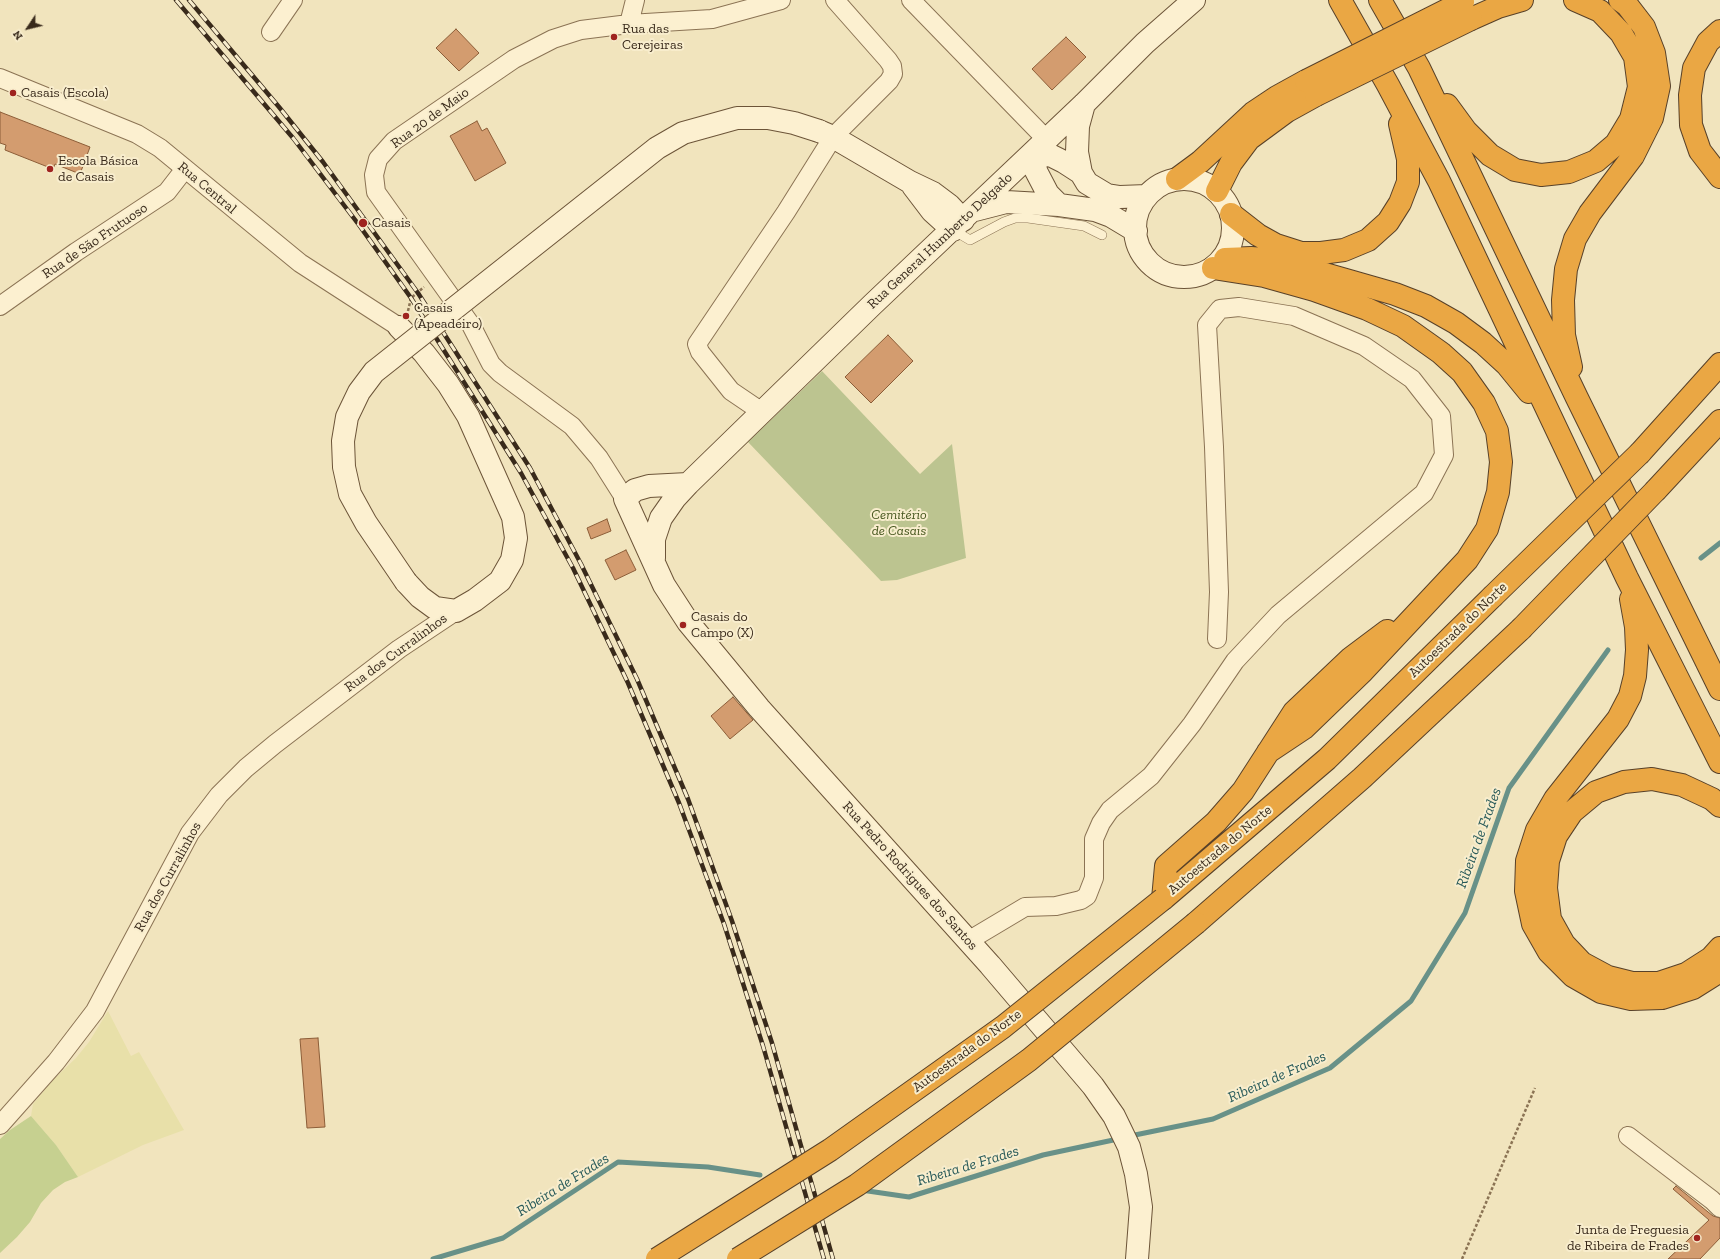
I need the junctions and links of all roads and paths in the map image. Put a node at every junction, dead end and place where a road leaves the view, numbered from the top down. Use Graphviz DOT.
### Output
graph roads {
  1 [pos="293,0"];
  2 [pos="635,0"];
  3 [pos="780,0"];
  4 [pos="835,0"];
  5 [pos="911,0"];
  6 [pos="1194,0"];
  7 [pos="1340,0"];
  8 [pos="1380,0"];
  9 [pos="1522,0"];
  10 [pos="1575,0"];
  11 [pos="1620,0"];
  12 [pos="1468,7"];
  13 [pos="629,24"];
  14 [pos="1720,31"];
  15 [pos="271,32"];
  16 [pos="1419,68"];
  17 [pos="0,78"];
  18 [pos="1388,85"];
  19 [pos="1311,88"];
  20 [pos="1084,104"];
  21 [pos="826,134"];
  22 [pos="1040,146"];
  23 [pos="184,170"];
  24 [pos="1081,172"];
  25 [pos="1720,177"];
  26 [pos="1177,180"];
  27 [pos="1217,192"];
  28 [pos="990,195"];
  29 [pos="1147,196"];
  30 [pos="929,198"];
  31 [pos="1059,205"];
  32 [pos="1232,214"];
  33 [pos="963,220"];
  34 [pos="1136,231"];
  35 [pos="1102,235"];
  36 [pos="929,253"];
  37 [pos="1217,264"];
  38 [pos="436,275"];
  39 [pos="0,306"];
  40 [pos="401,329"];
  41 [pos="1720,364"];
  42 [pos="1577,398"];
  43 [pos="762,412"];
  44 [pos="1720,421"];
  45 [pos="1559,435"];
  46 [pos="681,491"];
  47 [pos="628,505"];
  48 [pos="653,560"];
  49 [pos="1627,578"];
  50 [pos="456,611"];
  51 [pos="1691,630"];
  52 [pos="1217,639"];
  53 [pos="1720,659"];
  54 [pos="1720,689"];
  55 [pos="1720,762"];
  56 [pos="1720,806"];
  57 [pos="1163,899"];
  58 [pos="968,940"];
  59 [pos="1720,948"];
  60 [pos="1720,971"];
  61 [pos="1535,1088"];
  62 [pos="0,1125"];
  63 [pos="1628,1136"];
  64 [pos="1720,1208"];
  65 [pos="656,1259"];
  66 [pos="738,1259"];
  67 [pos="1137,1259"];
  68 [pos="1462,1259"];
  1 -- 15 [label="street"];
  2 -- 13 [label="street"];
  3 -- 13 [label="street, Rua 20 de Maio"];
  4 -- 21 [label="street"];
  5 -- 22 [label="street"];
  6 -- 20 [label="street, Rua General Humberto Delgado"];
  7 -- 18 [label="highway"];
  8 -- 16 [label="highway"];
  9 -- 12 [label="highway"];
  10 -- 16 [label="highway"];
  11 -- 42 [label="highway"];
  12 -- 19 [label="highway, bridge"];
  13 -- 38 [label="street, Rua 20 de Maio"];
  14 -- 25 [label="highway"];
  16 -- 42 [label="highway"];
  17 -- 23 [label="street, Rua Central"];
  18 -- 32 [label="highway"];
  18 -- 45 [label="highway"];
  19 -- 26 [label="highway"];
  19 -- 27 [label="highway"];
  20 -- 22 [label="street, Rua General Humberto Delgado"];
  20 -- 24 [label="street"];
  21 -- 30 [label="street"];
  21 -- 43 [label="street"];
  21 -- 50 [label="street, bridge"];
  22 -- 24 [label="street"];
  22 -- 28 [label="street, Rua General Humberto Delgado"];
  22 -- 31 [label="street"];
  23 -- 39 [label="street, Rua de São Frutuoso"];
  23 -- 40 [label="street, Rua Central"];
  24 -- 29 [label="street"];
  26 -- 27 [label="street"];
  26 -- 29 [label="street"];
  27 -- 32 [label="street"];
  28 -- 30 [label="street"];
  28 -- 33 [label="street, Rua General Humberto Delgado"];
  29 -- 34 [label="street"];
  30 -- 33 [label="street"];
  30 -- 36 [label="street"];
  31 -- 33 [label="street"];
  31 -- 34 [label="street"];
  32 -- 37 [label="street"];
  33 -- 35 [label="lane"];
  33 -- 36 [label="street, Rua General Humberto Delgado"];
  34 -- 37 [label="street"];
  36 -- 43 [label="street, Rua General Humberto Delgado"];
  37 -- 45 [label="highway"];
  37 -- 57 [label="highway"];
  38 -- 40 [label="path"];
  38 -- 47 [label="street, Rua 20 de Maio"];
  40 -- 50 [label="street"];
  41 -- 57 [label="highway, Autoestrada do Norte, bridge"];
  42 -- 51 [label="highway"];
  43 -- 46 [label="street, Rua General Humberto Delgado"];
  44 -- 66 [label="highway, bridge"];
  45 -- 49 [label="highway"];
  46 -- 47 [label="street"];
  46 -- 48 [label="street, Rua General Humberto Delgado"];
  47 -- 48 [label="street, Rua Pedro Rodrigues dos Santos"];
  48 -- 58 [label="street, Rua Pedro Rodrigues dos Santos"];
  49 -- 55 [label="highway"];
  49 -- 60 [label="highway"];
  50 -- 62 [label="street, Rua dos Curralinhos"];
  51 -- 53 [label="highway"];
  51 -- 54 [label="highway"];
  52 -- 58 [label="street"];
  56 -- 59 [label="highway"];
  57 -- 65 [label="highway, Autoestrada do Norte, bridge"];
  58 -- 67 [label="street, Rua Pedro Rodrigues dos Santos"];
  61 -- 68 [label="path"];
  63 -- 64 [label="street"];
}
